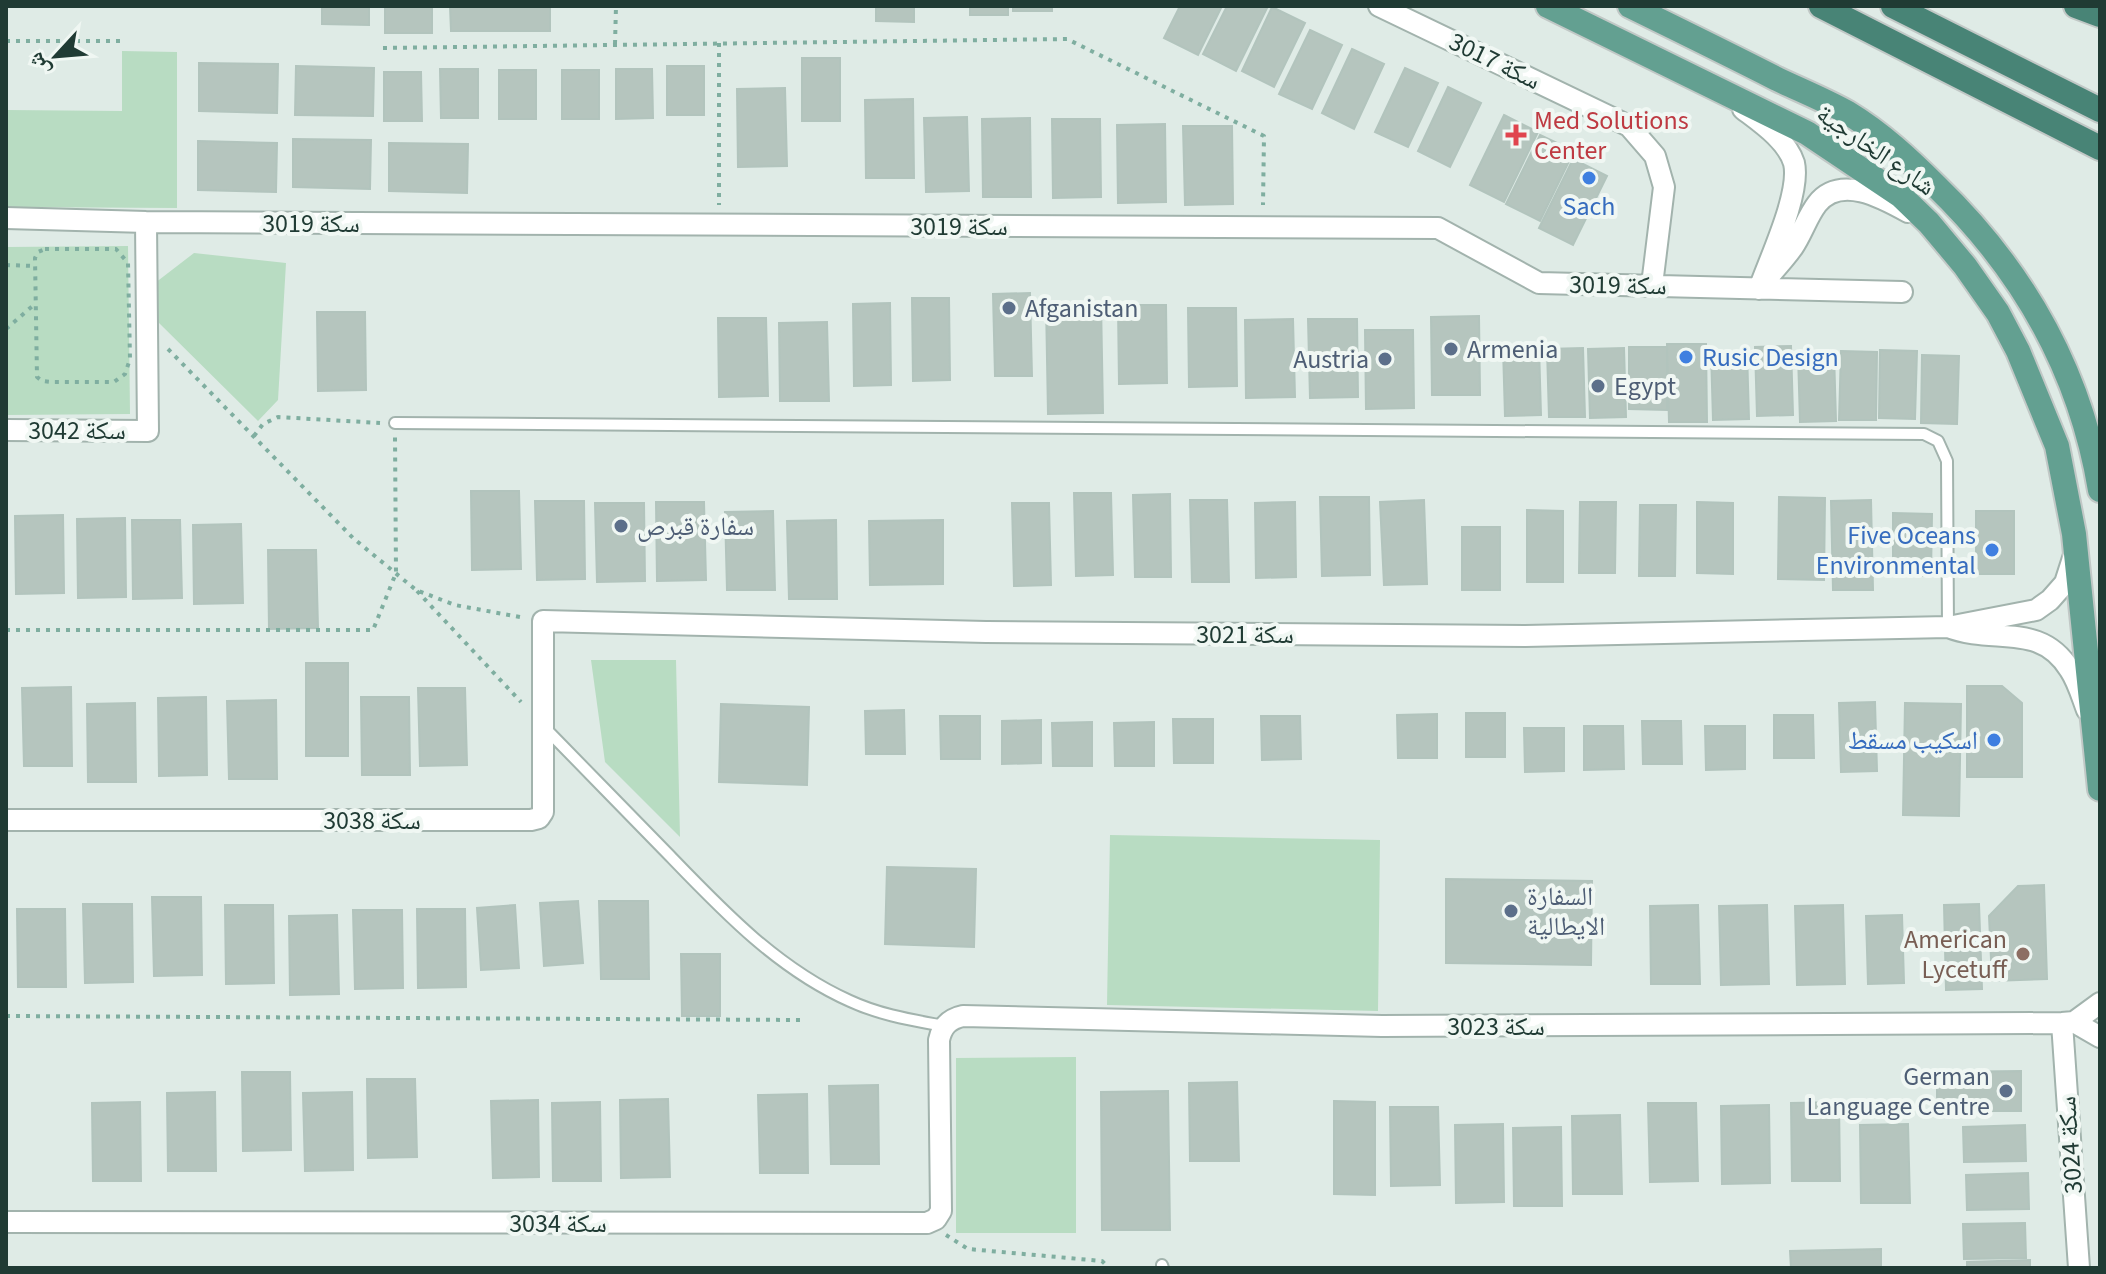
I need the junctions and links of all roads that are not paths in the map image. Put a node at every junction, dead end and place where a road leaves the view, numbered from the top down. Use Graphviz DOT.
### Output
graph roads {
  1 [pos="1379,6"];
  2 [pos="1548,6"];
  3 [pos="1630,6"];
  4 [pos="1821,6"];
  5 [pos="1893,6"];
  6 [pos="2076,6"];
  7 [pos="2100,15"];
  8 [pos="1714,87"];
  9 [pos="2100,110"];
  10 [pos="2100,148"];
  11 [pos="6,218"];
  12 [pos="146,222"];
  13 [pos="1929,223"];
  14 [pos="1652,285"];
  15 [pos="1759,289"];
  16 [pos="1902,292"];
  17 [pos="395,423"];
  18 [pos="6,430"];
  19 [pos="2100,490"];
  20 [pos="2076,550"];
  21 [pos="543,621"];
  22 [pos="1948,627"];
  23 [pos="544,727"];
  24 [pos="2094,730"];
  25 [pos="2100,789"];
  26 [pos="6,820"];
  27 [pos="2100,1003"];
  28 [pos="2068,1022"];
  29 [pos="944,1026"];
  30 [pos="2100,1037"];
  31 [pos="6,1222"];
  32 [pos="2079,1268"];
  1 -- 14 [label="street, سكة 3017"];
  2 -- 8 [label="main road, شارع الخارجية"];
  3 -- 19 [label="main road, شارع الخارجية"];
  4 -- 10 [label="highway"];
  5 -- 9 [label="highway"];
  6 -- 7 [label="highway"];
  8 -- 13 [label="main road, شارع الخارجية"];
  8 -- 15 [label="street"];
  11 -- 12 [label="street, سكة 3019"];
  12 -- 14 [label="street, سكة 3019"];
  12 -- 18 [label="street, سكة 3042"];
  13 -- 15 [label="street"];
  13 -- 20 [label="main road, شارع الخارجية"];
  14 -- 15 [label="street, سكة 3019"];
  15 -- 16 [label="street, سكة 3019"];
  17 -- 22 [label="lane"];
  20 -- 22 [label="street, سكة 3021"];
  20 -- 24 [label="main road, شارع الخارجية"];
  21 -- 22 [label="street, سكة 3021"];
  21 -- 23 [label="street, سكة 3038"];
  22 -- 24 [label="street, سكة 3021"];
  23 -- 26 [label="street, سكة 3038"];
  23 -- 29 [label="lane"];
  24 -- 25 [label="main road, شارع الخارجية"];
  27 -- 28 [label="street"];
  28 -- 29 [label="street, سكة 3023"];
  28 -- 30 [label="street"];
  28 -- 32 [label="street, سكة 3024"];
  29 -- 31 [label="street, سكة 3034"];
}
